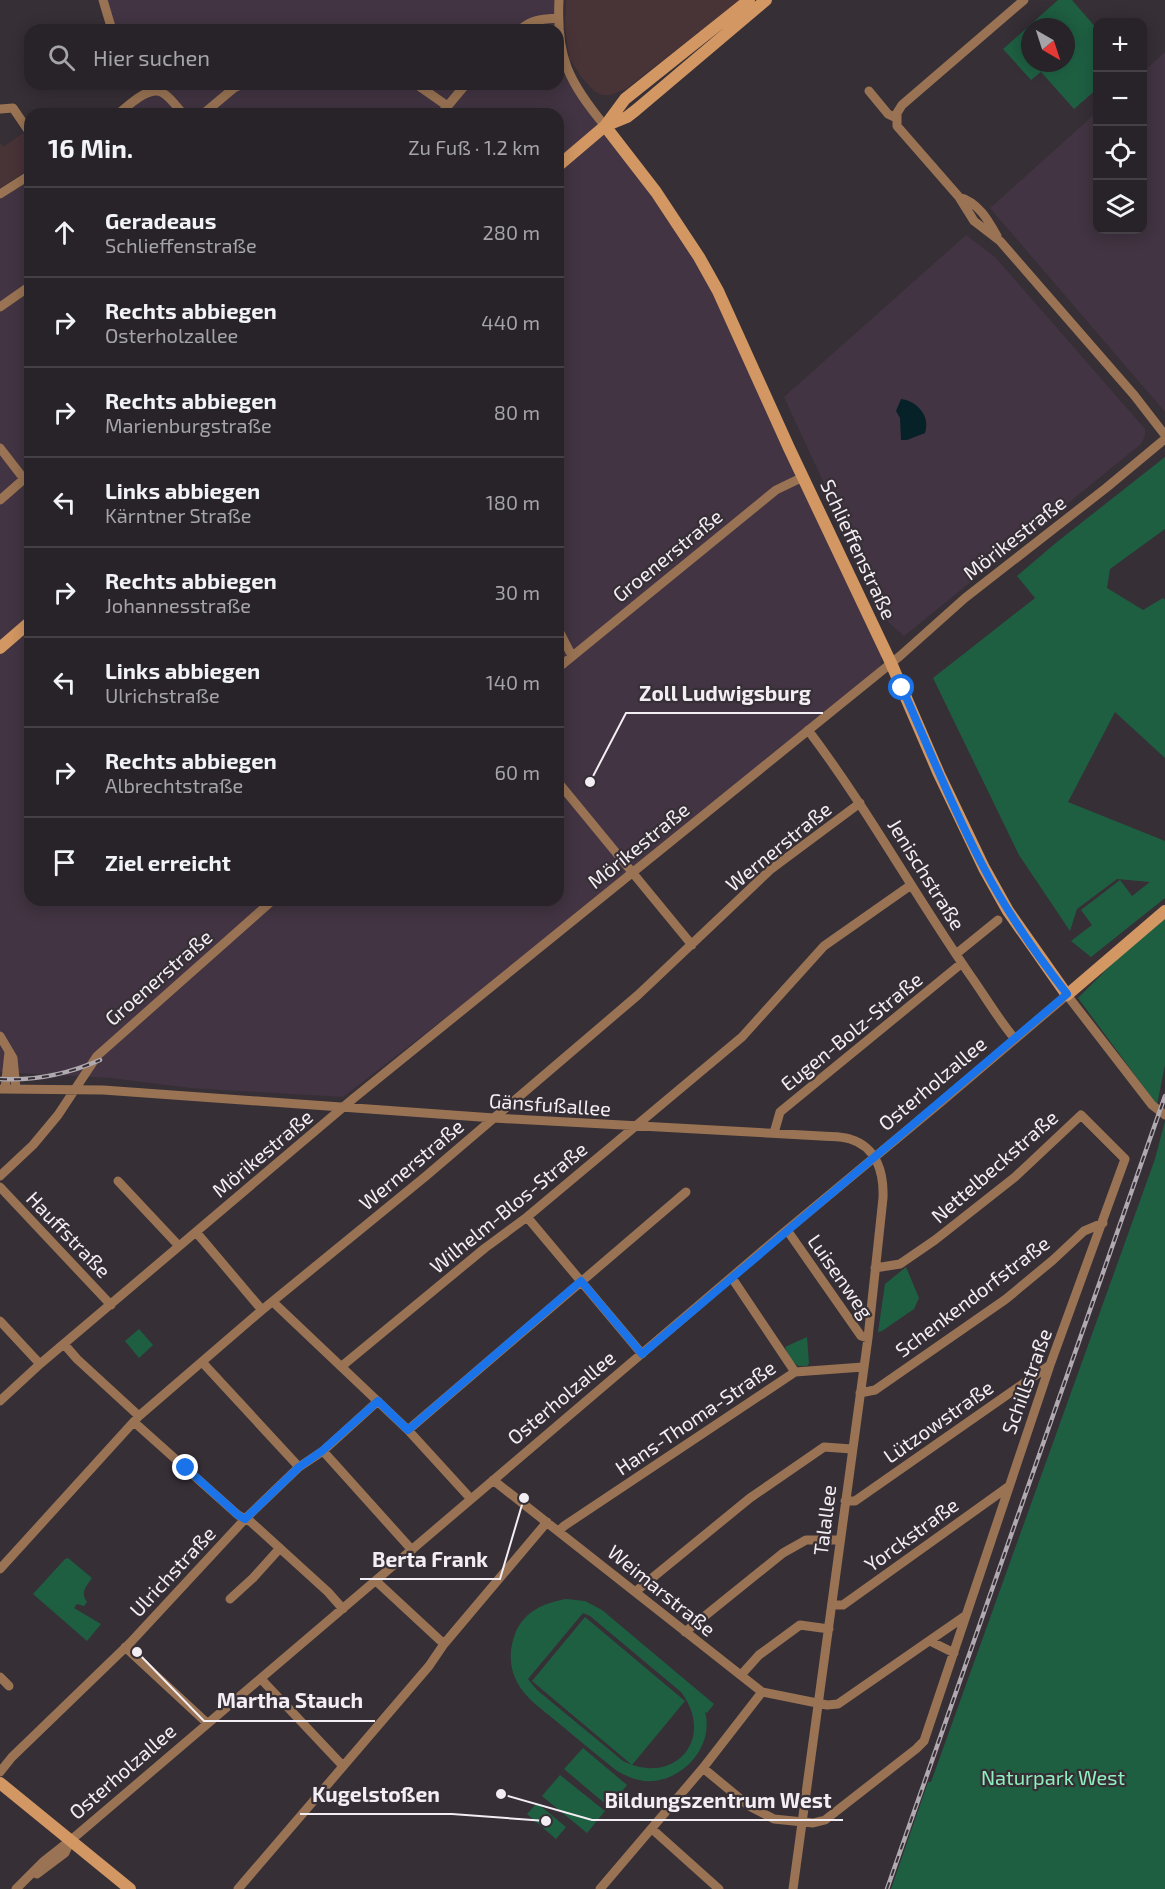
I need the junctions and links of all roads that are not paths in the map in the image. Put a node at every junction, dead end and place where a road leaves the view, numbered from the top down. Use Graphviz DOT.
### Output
graph roads {
  1 [pos="103,0"];
  2 [pos="559,0"];
  3 [pos="749,0"];
  4 [pos="766,0"];
  5 [pos="1024,0"];
  6 [pos="558,18"];
  7 [pos="110,24"];
  8 [pos="526,24"];
  9 [pos="558,24"];
  10 [pos="683,53"];
  11 [pos="564,60"];
  12 [pos="692,63"];
  13 [pos="147,90"];
  14 [pos="157,90"];
  15 [pos="232,90"];
  16 [pos="422,90"];
  17 [pos="461,90"];
  18 [pos="869,91"];
  19 [pos="125,108"];
  20 [pos="178,108"];
  21 [pos="210,108"];
  22 [pos="442,108"];
  23 [pos="446,108"];
  24 [pos="0,109"];
  25 [pos="896,118"];
  26 [pos="24,124"];
  27 [pos="605,126"];
  28 [pos="564,161"];
  29 [pos="24,179"];
  30 [pos="0,195"];
  31 [pos="24,290"];
  32 [pos="0,307"];
  33 [pos="1165,437"];
  34 [pos="0,448"];
  35 [pos="803,477"];
  36 [pos="0,500"];
  37 [pos="24,627"];
  38 [pos="564,641"];
  39 [pos="0,648"];
  40 [pos="572,657"];
  41 [pos="564,663"];
  42 [pos="891,663"];
  43 [pos="808,730"];
  44 [pos="564,789"];
  45 [pos="860,803"];
  46 [pos="632,874"];
  47 [pos="910,885"];
  48 [pos="266,906"];
  49 [pos="1162,913"];
  50 [pos="998,920"];
  51 [pos="692,945"];
  52 [pos="956,954"];
  53 [pos="962,963"];
  54 [pos="1067,994"];
  55 [pos="0,1036"];
  56 [pos="1015,1038"];
  57 [pos="9,1052"];
  58 [pos="3,1089"];
  59 [pos="16,1089"];
  60 [pos="75,1089"];
  61 [pos="345,1107"];
  62 [pos="1165,1115"];
  63 [pos="494,1118"];
  64 [pos="635,1127"];
  65 [pos="774,1133"];
  66 [pos="875,1157"];
  67 [pos="1125,1159"];
  68 [pos="0,1176"];
  69 [pos="118,1180"];
  70 [pos="0,1188"];
  71 [pos="686,1192"];
  72 [pos="527,1217"];
  73 [pos="1103,1223"];
  74 [pos="787,1230"];
  75 [pos="196,1232"];
  76 [pos="179,1246"];
  77 [pos="875,1268"];
  78 [pos="732,1278"];
  79 [pos="581,1281"];
  80 [pos="273,1302"];
  81 [pos="111,1305"];
  82 [pos="262,1310"];
  83 [pos="0,1321"];
  84 [pos="868,1338"];
  85 [pos="64,1344"];
  86 [pos="642,1354"];
  87 [pos="202,1362"];
  88 [pos="40,1364"];
  89 [pos="1050,1365"];
  90 [pos="342,1366"];
  91 [pos="863,1367"];
  92 [pos="795,1372"];
  93 [pos="860,1394"];
  94 [pos="0,1401"];
  95 [pos="378,1401"];
  96 [pos="136,1419"];
  97 [pos="408,1430"];
  98 [pos="852,1449"];
  99 [pos="322,1451"];
  100 [pos="299,1467"];
  101 [pos="493,1480"];
  102 [pos="1008,1487"];
  103 [pos="471,1499"];
  104 [pos="845,1501"];
  105 [pos="245,1519"];
  106 [pos="547,1522"];
  107 [pos="560,1532"];
  108 [pos="840,1540"];
  109 [pos="280,1548"];
  110 [pos="412,1550"];
  111 [pos="0,1569"];
  112 [pos="376,1581"];
  113 [pos="635,1592"];
  114 [pos="230,1599"];
  115 [pos="832,1605"];
  116 [pos="343,1609"];
  117 [pos="965,1616"];
  118 [pos="829,1629"];
  119 [pos="685,1632"];
  120 [pos="930,1641"];
  121 [pos="444,1644"];
  122 [pos="125,1647"];
  123 [pos="954,1653"];
  124 [pos="741,1675"];
  125 [pos="0,1677"];
  126 [pos="261,1679"];
  127 [pos="9,1686"];
  128 [pos="762,1692"];
  129 [pos="819,1704"];
  130 [pos="207,1723"];
  131 [pos="343,1766"];
  132 [pos="703,1768"];
  133 [pos="0,1772"];
  134 [pos="0,1783"];
  135 [pos="803,1822"];
  136 [pos="652,1829"];
  137 [pos="71,1840"];
  138 [pos="16,1889"];
  139 [pos="130,1889"];
  140 [pos="238,1889"];
  141 [pos="600,1889"];
  142 [pos="719,1889"];
  143 [pos="793,1889"];
  1 -- 7 [label="street"];
  2 -- 6 [label="street"];
  3 -- 10 [label="street"];
  4 -- 12 [label="street"];
  5 -- 25 [label="street"];
  6 -- 8 [label="street"];
  6 -- 9 [label="street"];
  10 -- 12 [label="street"];
  10 -- 27 [label="street"];
  11 -- 27 [label="street"];
  12 -- 27 [label="street"];
  13 -- 19 [label="street"];
  14 -- 20 [label="street"];
  15 -- 21 [label="street"];
  16 -- 22 [label="street"];
  17 -- 23 [label="street"];
  18 -- 25 [label="street"];
  24 -- 26 [label="street"];
  25 -- 33 [label="street"];
  27 -- 28 [label="street"];
  27 -- 35 [label="street, Schlieffenstraße"];
  29 -- 30 [label="street"];
  31 -- 32 [label="street"];
  33 -- 42 [label="street, Mörikestraße"];
  34 -- 36 [label="street"];
  35 -- 40 [label="street, Groenerstraße"];
  35 -- 42 [label="street, Schlieffenstraße"];
  37 -- 39 [label="street"];
  38 -- 40 [label="street"];
  40 -- 41 [label="street, Groenerstraße"];
  42 -- 43 [label="street, Mörikestraße"];
  42 -- 54 [label="street, Schlieffenstraße"];
  43 -- 45 [label="street, Jenischstraße"];
  43 -- 46 [label="street, Mörikestraße"];
  44 -- 46 [label="street"];
  45 -- 47 [label="street, Jenischstraße"];
  45 -- 51 [label="street, Wernerstraße"];
  46 -- 51 [label="street"];
  46 -- 61 [label="street, Mörikestraße"];
  47 -- 52 [label="street, Jenischstraße"];
  47 -- 64 [label="street, Wilhelm-Blos-Straße"];
  48 -- 60 [label="street, Groenerstraße"];
  49 -- 54 [label="street, Osterholzallee"];
  50 -- 52 [label="street"];
  51 -- 63 [label="street, Wernerstraße"];
  52 -- 53 [label="street, Jenischstraße"];
  53 -- 56 [label="street, Jenischstraße"];
  53 -- 65 [label="street, Eugen-Bolz-Straße"];
  54 -- 56 [label="street, Osterholzallee"];
  54 -- 62 [label="street"];
  55 -- 57 [label="street"];
  56 -- 66 [label="street, Osterholzallee"];
  57 -- 58 [label="street"];
  57 -- 59 [label="street"];
  58 -- 59 [label="street, Gänsfußallee"];
  59 -- 60 [label="street, Gänsfußallee"];
  60 -- 61 [label="street, Gänsfußallee"];
  60 -- 68 [label="street, Groenerstraße"];
  61 -- 63 [label="street, Gänsfußallee"];
  61 -- 75 [label="street, Mörikestraße"];
  63 -- 64 [label="street, Gänsfußallee"];
  63 -- 80 [label="street, Wernerstraße"];
  64 -- 65 [label="street, Gänsfußallee"];
  64 -- 72 [label="street, Wilhelm-Blos-Straße"];
  65 -- 66 [label="street, Gänsfußallee"];
  66 -- 74 [label="street, Osterholzallee"];
  66 -- 77 [label="street, Talallee"];
  67 -- 73 [label="street, Schillstraße"];
  67 -- 77 [label="street, Nettelbeckstraße"];
  69 -- 76 [label="street"];
  70 -- 81 [label="street, Hauffstraße"];
  71 -- 79 [label="street"];
  72 -- 79 [label="street"];
  72 -- 90 [label="street, Wilhelm-Blos-Straße"];
  73 -- 89 [label="street, Schillstraße"];
  73 -- 93 [label="street, Schenkendorfstraße"];
  74 -- 78 [label="street, Osterholzallee"];
  74 -- 84 [label="street, Luisenweg"];
  75 -- 76 [label="street, Mörikestraße"];
  75 -- 82 [label="street"];
  76 -- 81 [label="street, Mörikestraße"];
  77 -- 84 [label="street, Talallee"];
  78 -- 86 [label="street, Osterholzallee"];
  78 -- 92 [label="street"];
  79 -- 86 [label="street"];
  79 -- 97 [label="street"];
  80 -- 82 [label="street, Wernerstraße"];
  80 -- 90 [label="street"];
  81 -- 85 [label="street, Mörikestraße"];
  82 -- 87 [label="street, Wernerstraße"];
  83 -- 88 [label="street"];
  84 -- 91 [label="street, Talallee"];
  85 -- 88 [label="street, Mörikestraße"];
  85 -- 96 [label="street"];
  86 -- 101 [label="street, Osterholzallee"];
  87 -- 96 [label="street, Wernerstraße"];
  87 -- 100 [label="street"];
  88 -- 94 [label="street, Mörikestraße"];
  89 -- 102 [label="street, Schillstraße"];
  89 -- 104 [label="street, Lützowstraße"];
  90 -- 95 [label="street"];
  91 -- 92 [label="street, Hans-Thoma-Straße"];
  91 -- 93 [label="street, Talallee"];
  92 -- 107 [label="street, Hans-Thoma-Straße"];
  93 -- 98 [label="street, Talallee"];
  95 -- 97 [label="street"];
  95 -- 99 [label="street, Ulrichstraße"];
  96 -- 105 [label="street"];
  96 -- 111 [label="street, Wernerstraße"];
  97 -- 103 [label="street"];
  98 -- 104 [label="street, Talallee"];
  98 -- 113 [label="street"];
  99 -- 100 [label="street, Ulrichstraße"];
  99 -- 110 [label="street"];
  100 -- 105 [label="street, Ulrichstraße"];
  101 -- 103 [label="street, Osterholzallee"];
  101 -- 106 [label="street, Weimarstraße"];
  102 -- 115 [label="street, Yorckstraße"];
  102 -- 117 [label="street, Schillstraße"];
  103 -- 110 [label="street, Osterholzallee"];
  104 -- 108 [label="street, Talallee"];
  105 -- 109 [label="street"];
  105 -- 122 [label="street, Ulrichstraße"];
  106 -- 107 [label="street, Weimarstraße"];
  106 -- 121 [label="street"];
  107 -- 113 [label="street, Weimarstraße"];
  108 -- 115 [label="street, Talallee"];
  108 -- 119 [label="street"];
  109 -- 114 [label="street"];
  109 -- 116 [label="street"];
  110 -- 112 [label="street, Osterholzallee"];
  112 -- 116 [label="street, Osterholzallee"];
  112 -- 121 [label="street"];
  113 -- 119 [label="street, Weimarstraße"];
  115 -- 118 [label="street, Talallee"];
  116 -- 126 [label="street, Osterholzallee"];
  117 -- 120 [label="street"];
  117 -- 123 [label="street, Schillstraße"];
  118 -- 124 [label="street"];
  118 -- 129 [label="street, Talallee"];
  119 -- 124 [label="street, Weimarstraße"];
  120 -- 123 [label="street"];
  120 -- 129 [label="street"];
  121 -- 131 [label="street"];
  122 -- 130 [label="street"];
  122 -- 133 [label="street, Ulrichstraße"];
  123 -- 135 [label="street, Schillstraße"];
  124 -- 128 [label="street, Weimarstraße"];
  125 -- 127 [label="street"];
  126 -- 130 [label="street, Osterholzallee"];
  126 -- 131 [label="street"];
  128 -- 129 [label="street, Weimarstraße"];
  128 -- 132 [label="street"];
  129 -- 135 [label="street, Talallee"];
  130 -- 137 [label="street, Osterholzallee"];
  131 -- 140 [label="street"];
  132 -- 135 [label="street, Schillstraße"];
  132 -- 136 [label="street"];
  134 -- 137 [label="street"];
  135 -- 143 [label="street, Talallee"];
  136 -- 141 [label="street"];
  136 -- 142 [label="street"];
  137 -- 138 [label="street, Osterholzallee"];
  137 -- 139 [label="street"];
}
